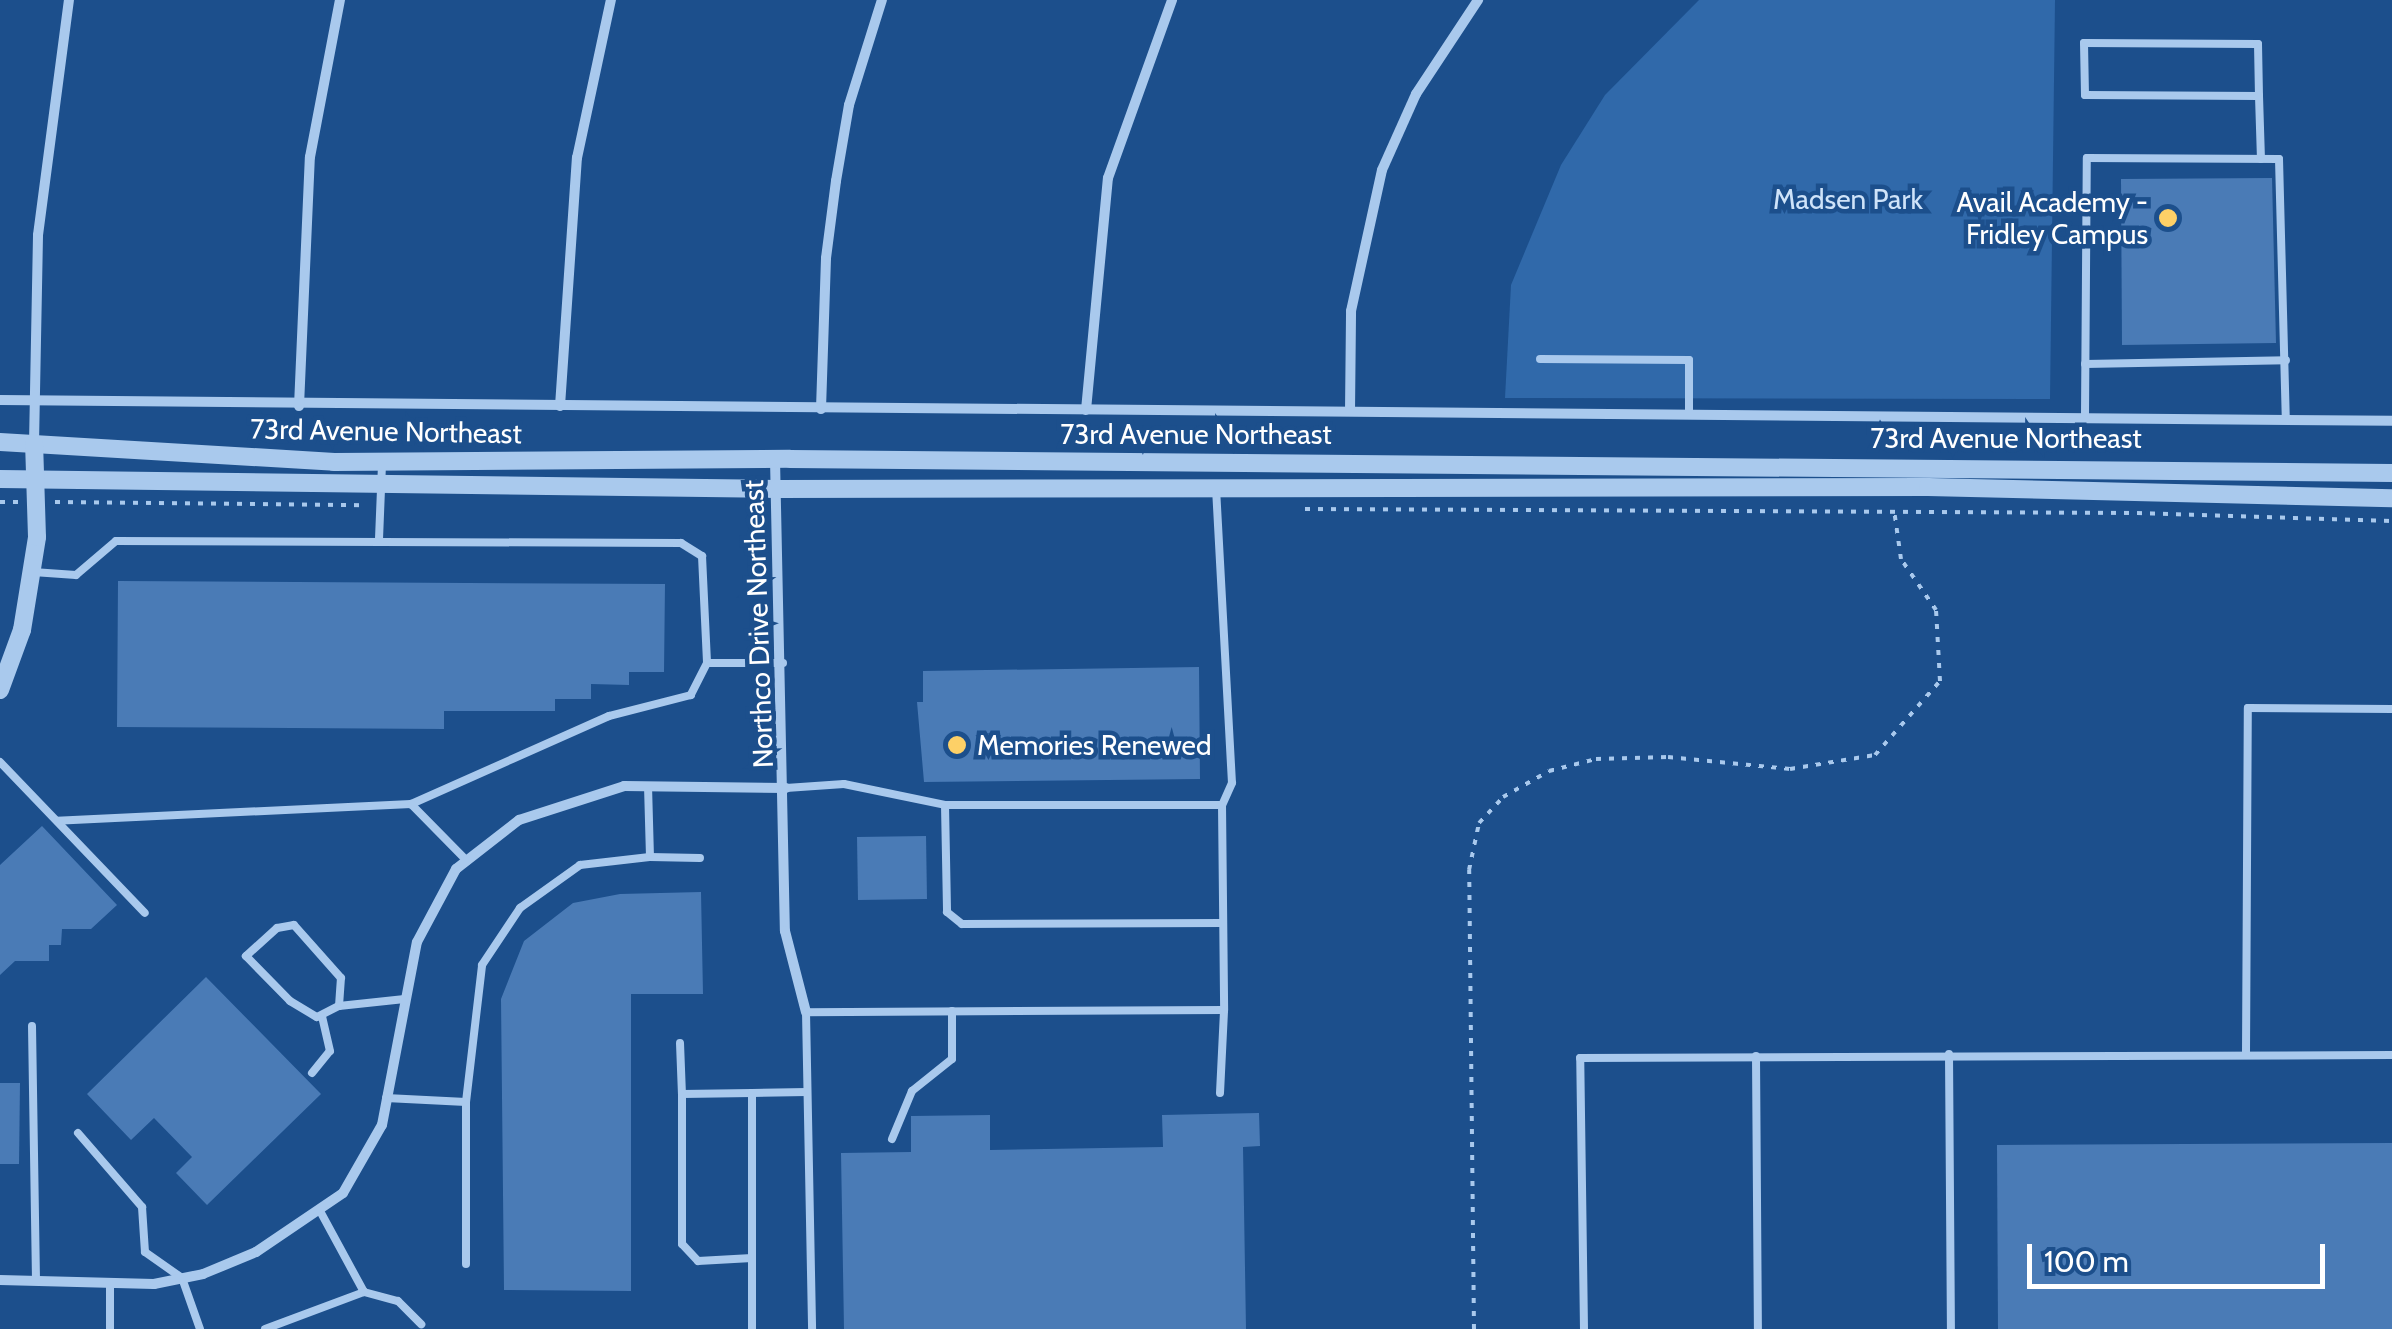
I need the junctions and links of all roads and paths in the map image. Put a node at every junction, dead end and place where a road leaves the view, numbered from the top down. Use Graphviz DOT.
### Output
graph roads {
  1 [pos="69,0"];
  2 [pos="340,0"];
  3 [pos="611,0"];
  4 [pos="882,0"];
  5 [pos="1172,0"];
  6 [pos="1478,0"];
  7 [pos="2260,96"];
  8 [pos="2261,160"];
  9 [pos="1540,359"];
  10 [pos="2286,360"];
  11 [pos="2085,364"];
  12 [pos="0,400"];
  13 [pos="34,400"];
  14 [pos="300,406"];
  15 [pos="560,406"];
  16 [pos="821,409"];
  17 [pos="1086,410"];
  18 [pos="1350,412"];
  19 [pos="1689,413"];
  20 [pos="2085,415"];
  21 [pos="2286,418"];
  22 [pos="2392,421"];
  23 [pos="0,442"];
  24 [pos="34,444"];
  25 [pos="776,459"];
  26 [pos="382,462"];
  27 [pos="2392,473"];
  28 [pos="0,479"];
  29 [pos="32,479"];
  30 [pos="381,484"];
  31 [pos="1894,487"];
  32 [pos="1216,488"];
  33 [pos="776,489"];
  34 [pos="2392,498"];
  35 [pos="379,539"];
  36 [pos="32,572"];
  37 [pos="707,663"];
  38 [pos="784,663"];
  39 [pos="0,690"];
  40 [pos="2392,709"];
  41 [pos="0,762"];
  42 [pos="648,786"];
  43 [pos="786,788"];
  44 [pos="411,804"];
  45 [pos="1222,804"];
  46 [pos="944,805"];
  47 [pos="56,821"];
  48 [pos="650,857"];
  49 [pos="700,858"];
  50 [pos="467,861"];
  51 [pos="145,913"];
  52 [pos="1222,922"];
  53 [pos="405,999"];
  54 [pos="339,1006"];
  55 [pos="952,1010"];
  56 [pos="1224,1010"];
  57 [pos="806,1012"];
  58 [pos="322,1016"];
  59 [pos="32,1026"];
  60 [pos="680,1043"];
  61 [pos="1949,1054"];
  62 [pos="2246,1055"];
  63 [pos="2392,1055"];
  64 [pos="1756,1056"];
  65 [pos="312,1073"];
  66 [pos="807,1092"];
  67 [pos="1220,1093"];
  68 [pos="682,1094"];
  69 [pos="752,1094"];
  70 [pos="386,1098"];
  71 [pos="466,1102"];
  72 [pos="78,1133"];
  73 [pos="892,1139"];
  74 [pos="319,1209"];
  75 [pos="752,1258"];
  76 [pos="466,1264"];
  77 [pos="182,1278"];
  78 [pos="0,1280"];
  79 [pos="36,1280"];
  80 [pos="110,1282"];
  81 [pos="364,1292"];
  82 [pos="421,1324"];
  83 [pos="110,1329"];
  84 [pos="200,1329"];
  85 [pos="264,1329"];
  86 [pos="752,1329"];
  87 [pos="812,1329"];
  88 [pos="1474,1329"];
  89 [pos="1584,1329"];
  90 [pos="1758,1329"];
  91 [pos="1951,1329"];
  1 -- 13 [label="street"];
  2 -- 14 [label="street"];
  3 -- 15 [label="street"];
  4 -- 16 [label="street"];
  5 -- 17 [label="street"];
  6 -- 18 [label="street"];
  7 -- 7 [label="lane"];
  7 -- 8 [label="lane"];
  8 -- 10 [label="lane"];
  8 -- 11 [label="lane"];
  9 -- 19 [label="lane"];
  10 -- 11 [label="lane"];
  10 -- 21 [label="lane"];
  11 -- 20 [label="lane"];
  12 -- 13 [label="street, 73rd Avenue Northeast"];
  13 -- 14 [label="street, 73rd Avenue Northeast"];
  13 -- 24 [label="street"];
  14 -- 15 [label="street, 73rd Avenue Northeast"];
  15 -- 16 [label="street, 73rd Avenue Northeast"];
  16 -- 17 [label="street, 73rd Avenue Northeast"];
  17 -- 18 [label="street, 73rd Avenue Northeast"];
  18 -- 19 [label="street, 73rd Avenue Northeast"];
  19 -- 20 [label="street, 73rd Avenue Northeast"];
  20 -- 21 [label="street, 73rd Avenue Northeast"];
  21 -- 22 [label="street, 73rd Avenue Northeast"];
  23 -- 24 [label="street, 73rd Avenue Northeast"];
  24 -- 26 [label="street, 73rd Avenue Northeast"];
  24 -- 29 [label="street"];
  25 -- 26 [label="street, 73rd Avenue Northeast"];
  25 -- 27 [label="street, 73rd Avenue Northeast"];
  25 -- 33 [label="street, Northco Drive Northeast"];
  26 -- 30 [label="lane"];
  28 -- 29 [label="street, 73rd Avenue Northeast"];
  29 -- 30 [label="street, 73rd Avenue Northeast"];
  29 -- 36 [label="street"];
  30 -- 33 [label="street, 73rd Avenue Northeast"];
  30 -- 35 [label="lane"];
  31 -- 32 [label="street, 73rd Avenue Northeast"];
  31 -- 34 [label="street, 73rd Avenue Northeast"];
  31 -- 88 [label="path"];
  32 -- 33 [label="street, 73rd Avenue Northeast"];
  32 -- 45 [label="lane"];
  33 -- 38 [label="street, Northco Drive Northeast"];
  35 -- 36 [label="lane"];
  35 -- 37 [label="lane"];
  36 -- 39 [label="street"];
  37 -- 38 [label="lane"];
  37 -- 44 [label="lane"];
  38 -- 43 [label="street, Northco Drive Northeast"];
  40 -- 62 [label="lane"];
  41 -- 47 [label="lane"];
  42 -- 43 [label="street, Northco Drive Northeast"];
  42 -- 48 [label="lane"];
  42 -- 50 [label="street, Northco Drive Northeast"];
  43 -- 46 [label="lane"];
  43 -- 57 [label="street, Northco Drive Northeast"];
  44 -- 47 [label="lane"];
  44 -- 50 [label="lane"];
  45 -- 46 [label="lane"];
  45 -- 52 [label="lane"];
  46 -- 52 [label="lane"];
  47 -- 51 [label="lane"];
  48 -- 49 [label="lane"];
  48 -- 71 [label="lane"];
  50 -- 53 [label="street, Northco Drive Northeast"];
  52 -- 56 [label="lane"];
  53 -- 54 [label="lane"];
  53 -- 70 [label="street, Northco Drive Northeast"];
  54 -- 58 [label="lane"];
  54 -- 58 [label="lane"];
  55 -- 56 [label="lane"];
  55 -- 57 [label="lane"];
  55 -- 73 [label="lane"];
  56 -- 67 [label="lane"];
  57 -- 66 [label="lane"];
  58 -- 65 [label="lane"];
  59 -- 79 [label="lane"];
  60 -- 68 [label="lane"];
  61 -- 62 [label="lane"];
  61 -- 64 [label="lane"];
  61 -- 91 [label="lane"];
  62 -- 63 [label="lane"];
  64 -- 89 [label="lane"];
  64 -- 90 [label="lane"];
  66 -- 69 [label="lane"];
  66 -- 87 [label="lane"];
  68 -- 69 [label="lane"];
  68 -- 75 [label="lane"];
  69 -- 75 [label="lane"];
  70 -- 71 [label="lane"];
  70 -- 74 [label="street, Northco Drive Northeast"];
  71 -- 76 [label="lane"];
  72 -- 77 [label="lane"];
  74 -- 77 [label="street, Northco Drive Northeast"];
  74 -- 81 [label="lane"];
  75 -- 86 [label="lane"];
  77 -- 80 [label="street, Northco Drive Northeast"];
  77 -- 84 [label="lane"];
  78 -- 79 [label="street, Northco Drive Northeast"];
  79 -- 80 [label="street, Northco Drive Northeast"];
  80 -- 83 [label="lane"];
  81 -- 82 [label="lane"];
  81 -- 85 [label="lane"];
}
